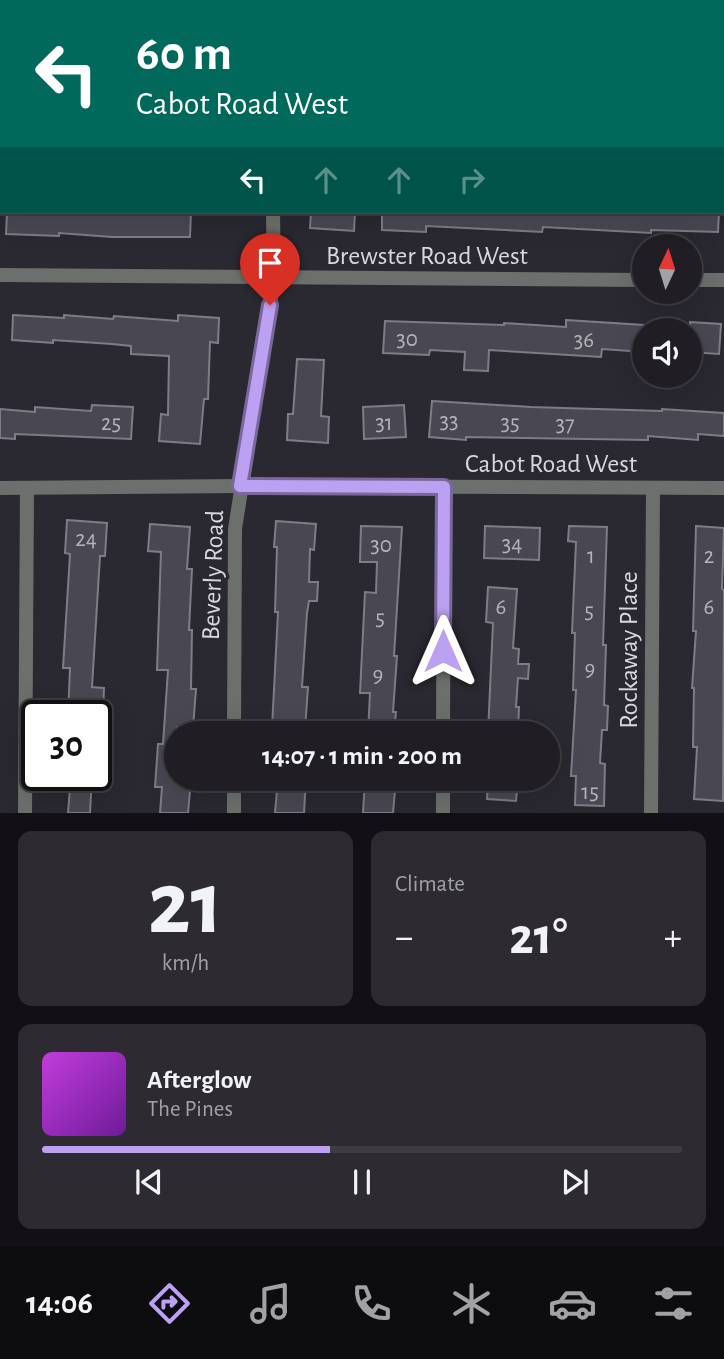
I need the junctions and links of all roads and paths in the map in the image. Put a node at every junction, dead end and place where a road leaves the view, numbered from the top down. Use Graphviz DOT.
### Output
graph roads {
  1 [pos="273,214"];
  2 [pos="0,275"];
  3 [pos="274,279"];
  4 [pos="632,280"];
  5 [pos="702,280"];
  6 [pos="724,280"];
  7 [pos="240,486"];
  8 [pos="444,487"];
  9 [pos="0,488"];
  10 [pos="27,488"];
  11 [pos="653,488"];
  12 [pos="724,488"];
  13 [pos="234,721"];
  14 [pos="443,721"];
  15 [pos="234,791"];
  16 [pos="443,791"];
  17 [pos="25,813"];
  18 [pos="234,813"];
  19 [pos="443,813"];
  20 [pos="652,813"];
  1 -- 3 [label="street, Beverly Road"];
  2 -- 3 [label="street, Brewster Road West"];
  3 -- 4 [label="street, Brewster Road West"];
  3 -- 7 [label="street, Beverly Road"];
  5 -- 6 [label="street"];
  7 -- 8 [label="street, Cabot Road West"];
  7 -- 10 [label="street, Cabot Road West"];
  7 -- 13 [label="street, Beverly Road"];
  8 -- 11 [label="street, Cabot Road West"];
  8 -- 14 [label="street"];
  9 -- 10 [label="street, Cabot Road West"];
  10 -- 17 [label="street"];
  11 -- 12 [label="street, Cabot Road West"];
  11 -- 20 [label="street, Rockaway Place"];
  15 -- 18 [label="street"];
  16 -- 19 [label="street"];
}
